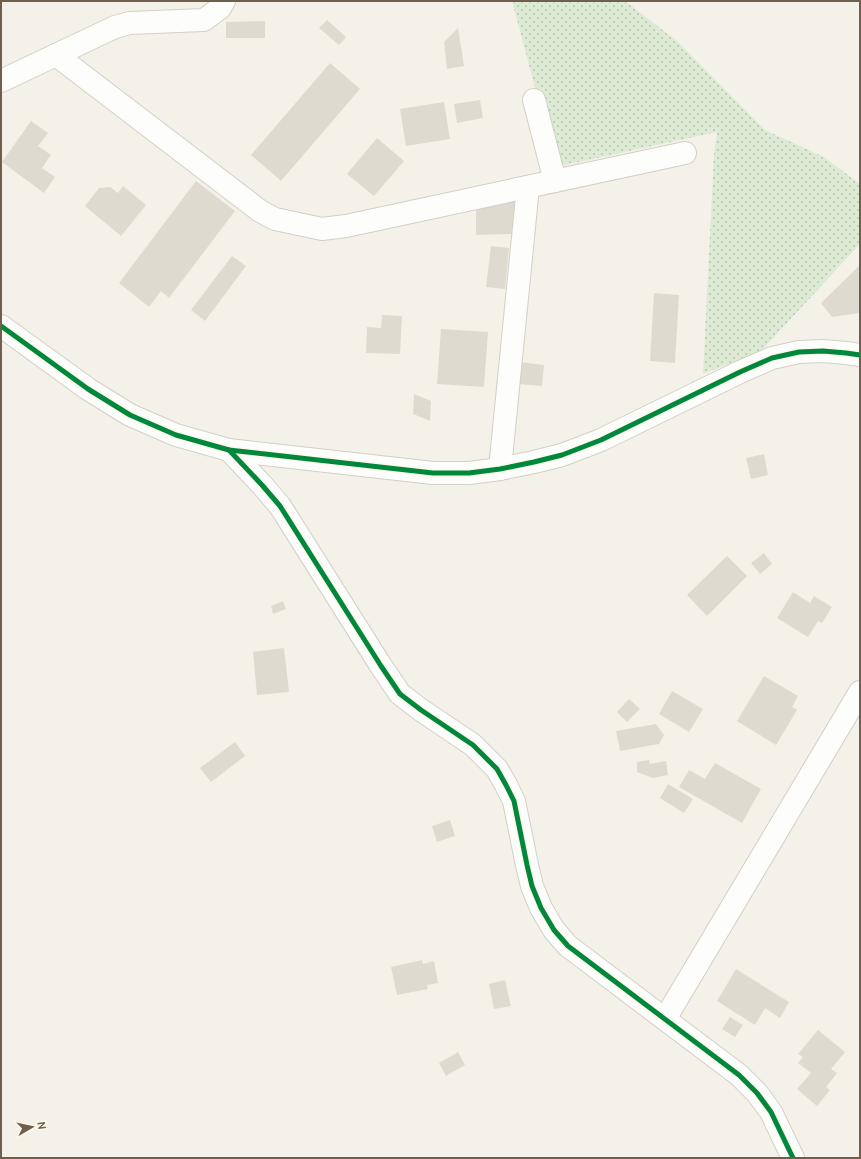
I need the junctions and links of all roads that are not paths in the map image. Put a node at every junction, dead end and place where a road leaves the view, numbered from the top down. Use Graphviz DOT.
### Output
graph roads {
  1 [pos="224,1"];
  2 [pos="56,55"];
  3 [pos="1,81"];
  4 [pos="534,100"];
  5 [pos="684,153"];
  6 [pos="555,181"];
  7 [pos="528,187"];
  8 [pos="1,326"];
  9 [pos="860,356"];
  10 [pos="229,450"];
  11 [pos="500,469"];
  12 [pos="860,692"];
  13 [pos="665,1019"];
  14 [pos="793,1158"];
  1 -- 2 [label="street"];
  2 -- 3 [label="street"];
  2 -- 7 [label="street"];
  4 -- 6 [label="street"];
  5 -- 6 [label="street"];
  6 -- 7 [label="street"];
  7 -- 11 [label="street"];
  8 -- 10 [label="street"];
  9 -- 11 [label="street"];
  10 -- 11 [label="street"];
  10 -- 13 [label="street"];
  12 -- 13 [label="street"];
  13 -- 14 [label="street"];
}
